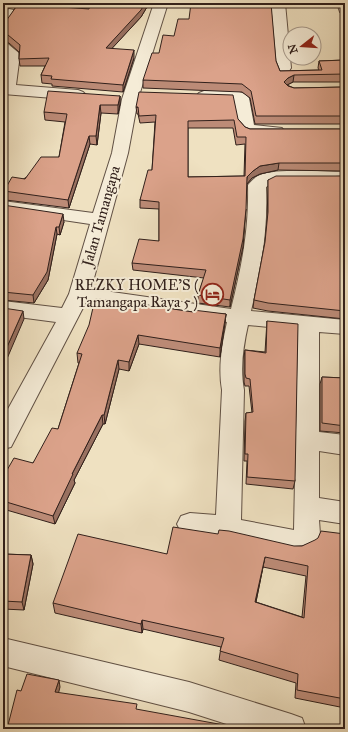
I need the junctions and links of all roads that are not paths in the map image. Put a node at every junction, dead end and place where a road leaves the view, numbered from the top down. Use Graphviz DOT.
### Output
graph roads {
  1 [pos="161,3"];
  2 [pos="278,3"];
  3 [pos="344,3"];
  4 [pos="345,10"];
  5 [pos="3,47"];
  6 [pos="284,68"];
  7 [pos="5,89"];
  8 [pos="92,96"];
  9 [pos="192,96"];
  10 [pos="289,130"];
  11 [pos="345,177"];
  12 [pos="3,206"];
  13 [pos="101,220"];
  14 [pos="79,294"];
  15 [pos="3,308"];
  16 [pos="69,316"];
  17 [pos="239,317"];
  18 [pos="309,323"];
  19 [pos="345,327"];
  20 [pos="3,440"];
  21 [pos="306,440"];
  22 [pos="345,445"];
  23 [pos="306,507"];
  24 [pos="345,513"];
  25 [pos="190,524"];
  26 [pos="228,528"];
  27 [pos="3,652"];
  28 [pos="291,729"];
  1 -- 13 [label="street, Jalan Tamangapa"];
  2 -- 6 [label="street"];
  3 -- 4 [label="street"];
  5 -- 7 [label="street"];
  7 -- 8 [label="street"];
  9 -- 10 [label="street"];
  11 -- 17 [label="street"];
  12 -- 13 [label="street"];
  13 -- 14 [label="street, Jalan Tamangapa"];
  14 -- 16 [label="street, Jalan Tamangapa"];
  14 -- 17 [label="street"];
  15 -- 16 [label="street"];
  16 -- 20 [label="street, Jalan Tamangapa"];
  17 -- 18 [label="street"];
  17 -- 26 [label="street"];
  18 -- 19 [label="street"];
  18 -- 21 [label="street"];
  21 -- 22 [label="street"];
  21 -- 23 [label="street"];
  23 -- 24 [label="street"];
  23 -- 26 [label="street"];
  25 -- 26 [label="street"];
  27 -- 28 [label="street"];
}
